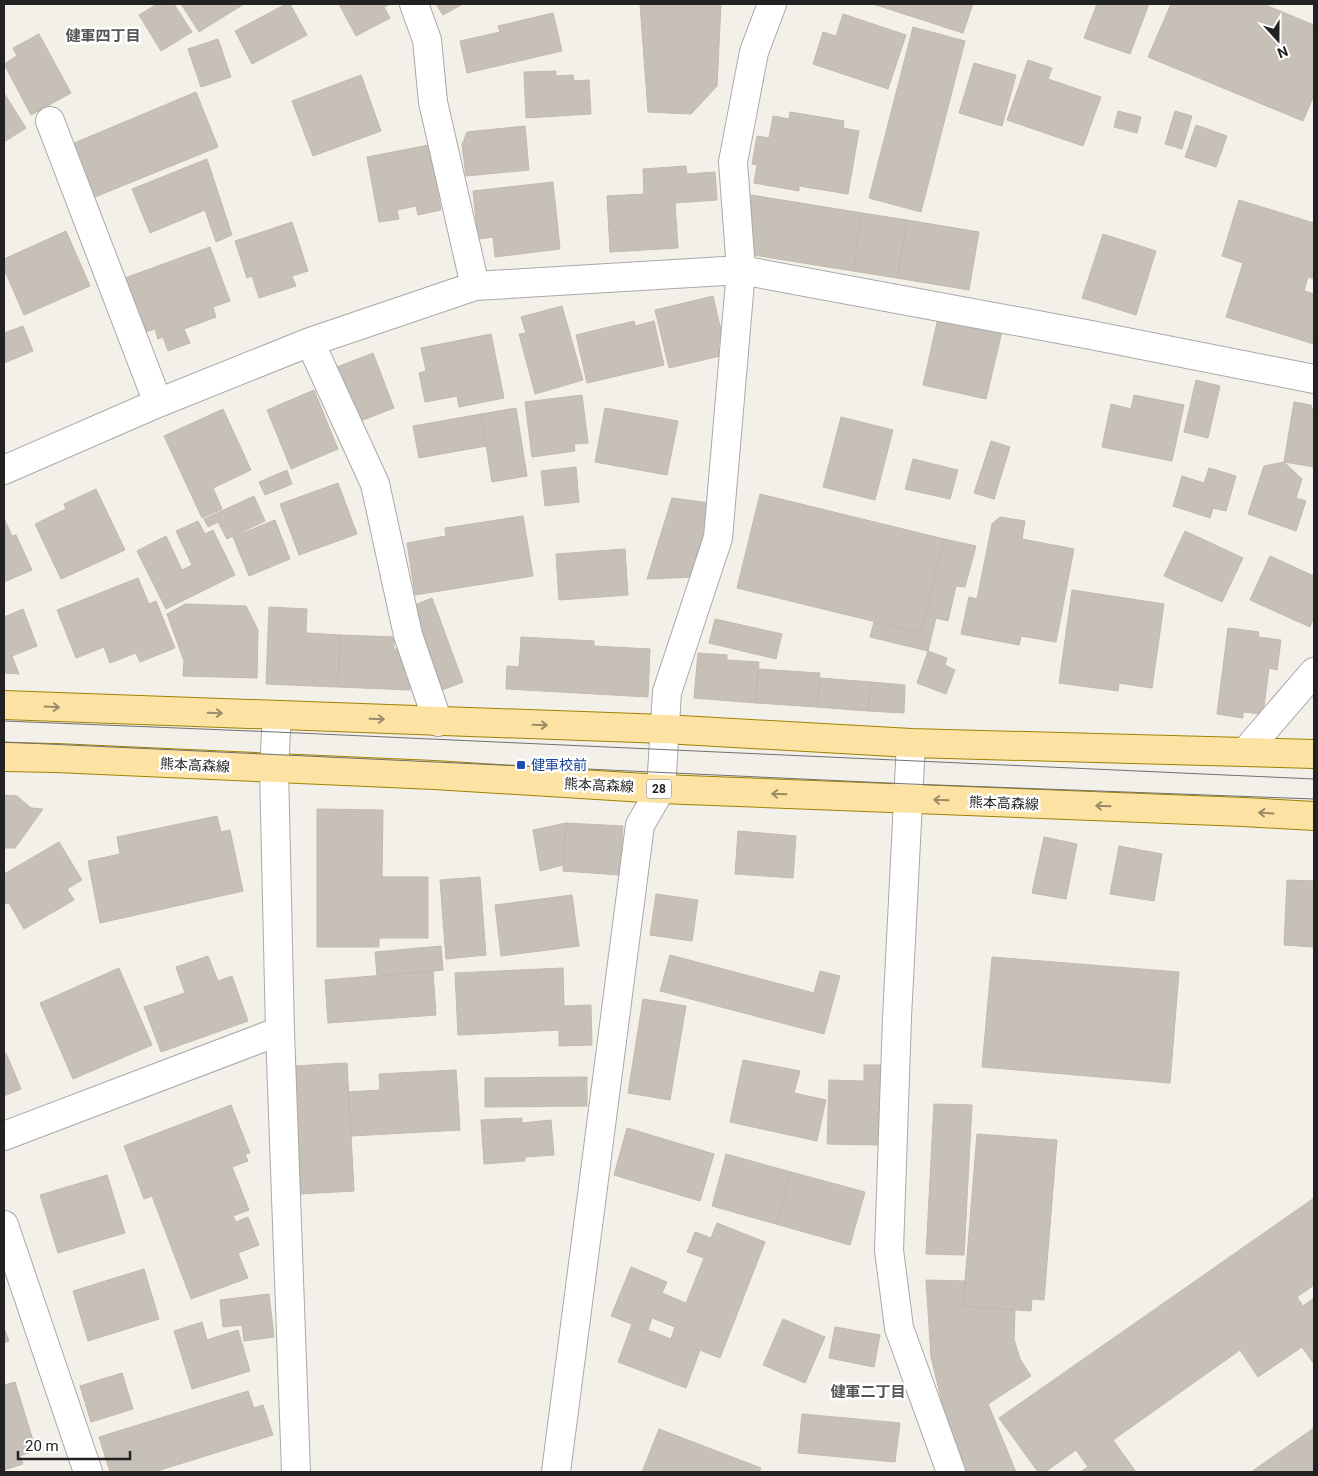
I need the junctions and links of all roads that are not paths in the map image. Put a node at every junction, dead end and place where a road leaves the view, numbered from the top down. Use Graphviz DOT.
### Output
graph roads {
  1 [pos="414,4"];
  2 [pos="772,4"];
  3 [pos="50,121"];
  4 [pos="741,270"];
  5 [pos="475,286"];
  6 [pos="310,342"];
  7 [pos="1314,379"];
  8 [pos="158,403"];
  9 [pos="4,470"];
  10 [pos="1314,672"];
  11 [pos="4,705"];
  12 [pos="277,715"];
  13 [pos="438,722"];
  14 [pos="664,729"];
  15 [pos="911,743"];
  16 [pos="1246,751"];
  17 [pos="1314,754"];
  18 [pos="4,757"];
  19 [pos="274,768"];
  20 [pos="660,789"];
  21 [pos="909,799"];
  22 [pos="1314,816"];
  23 [pos="280,1031"];
  24 [pos="4,1136"];
  25 [pos="4,1225"];
  26 [pos="88,1472"];
  27 [pos="296,1472"];
  28 [pos="556,1472"];
  29 [pos="951,1472"];
  1 -- 5 [label="street"];
  2 -- 4 [label="street"];
  3 -- 8 [label="street"];
  4 -- 5 [label="street"];
  4 -- 7 [label="street"];
  4 -- 14 [label="street"];
  5 -- 6 [label="street"];
  6 -- 8 [label="street"];
  6 -- 13 [label="street"];
  8 -- 9 [label="street"];
  10 -- 16 [label="street"];
  11 -- 12 [label="main road, one-way"];
  12 -- 13 [label="main road, one-way"];
  12 -- 19 [label="street"];
  13 -- 14 [label="main road, one-way"];
  14 -- 15 [label="main road"];
  14 -- 20 [label="street"];
  15 -- 16 [label="main road"];
  15 -- 21 [label="street"];
  16 -- 17 [label="main road"];
  18 -- 19 [label="main road, 熊本高森線 / 28"];
  19 -- 20 [label="main road, 熊本高森線 / 28"];
  19 -- 23 [label="street"];
  21 -- 20 [label="main road, 熊本高森線 / 28, one-way"];
  20 -- 28 [label="street"];
  22 -- 21 [label="main road, 熊本高森線 / 28, one-way"];
  21 -- 29 [label="street"];
  23 -- 24 [label="street"];
  23 -- 27 [label="street"];
  25 -- 26 [label="street"];
}
